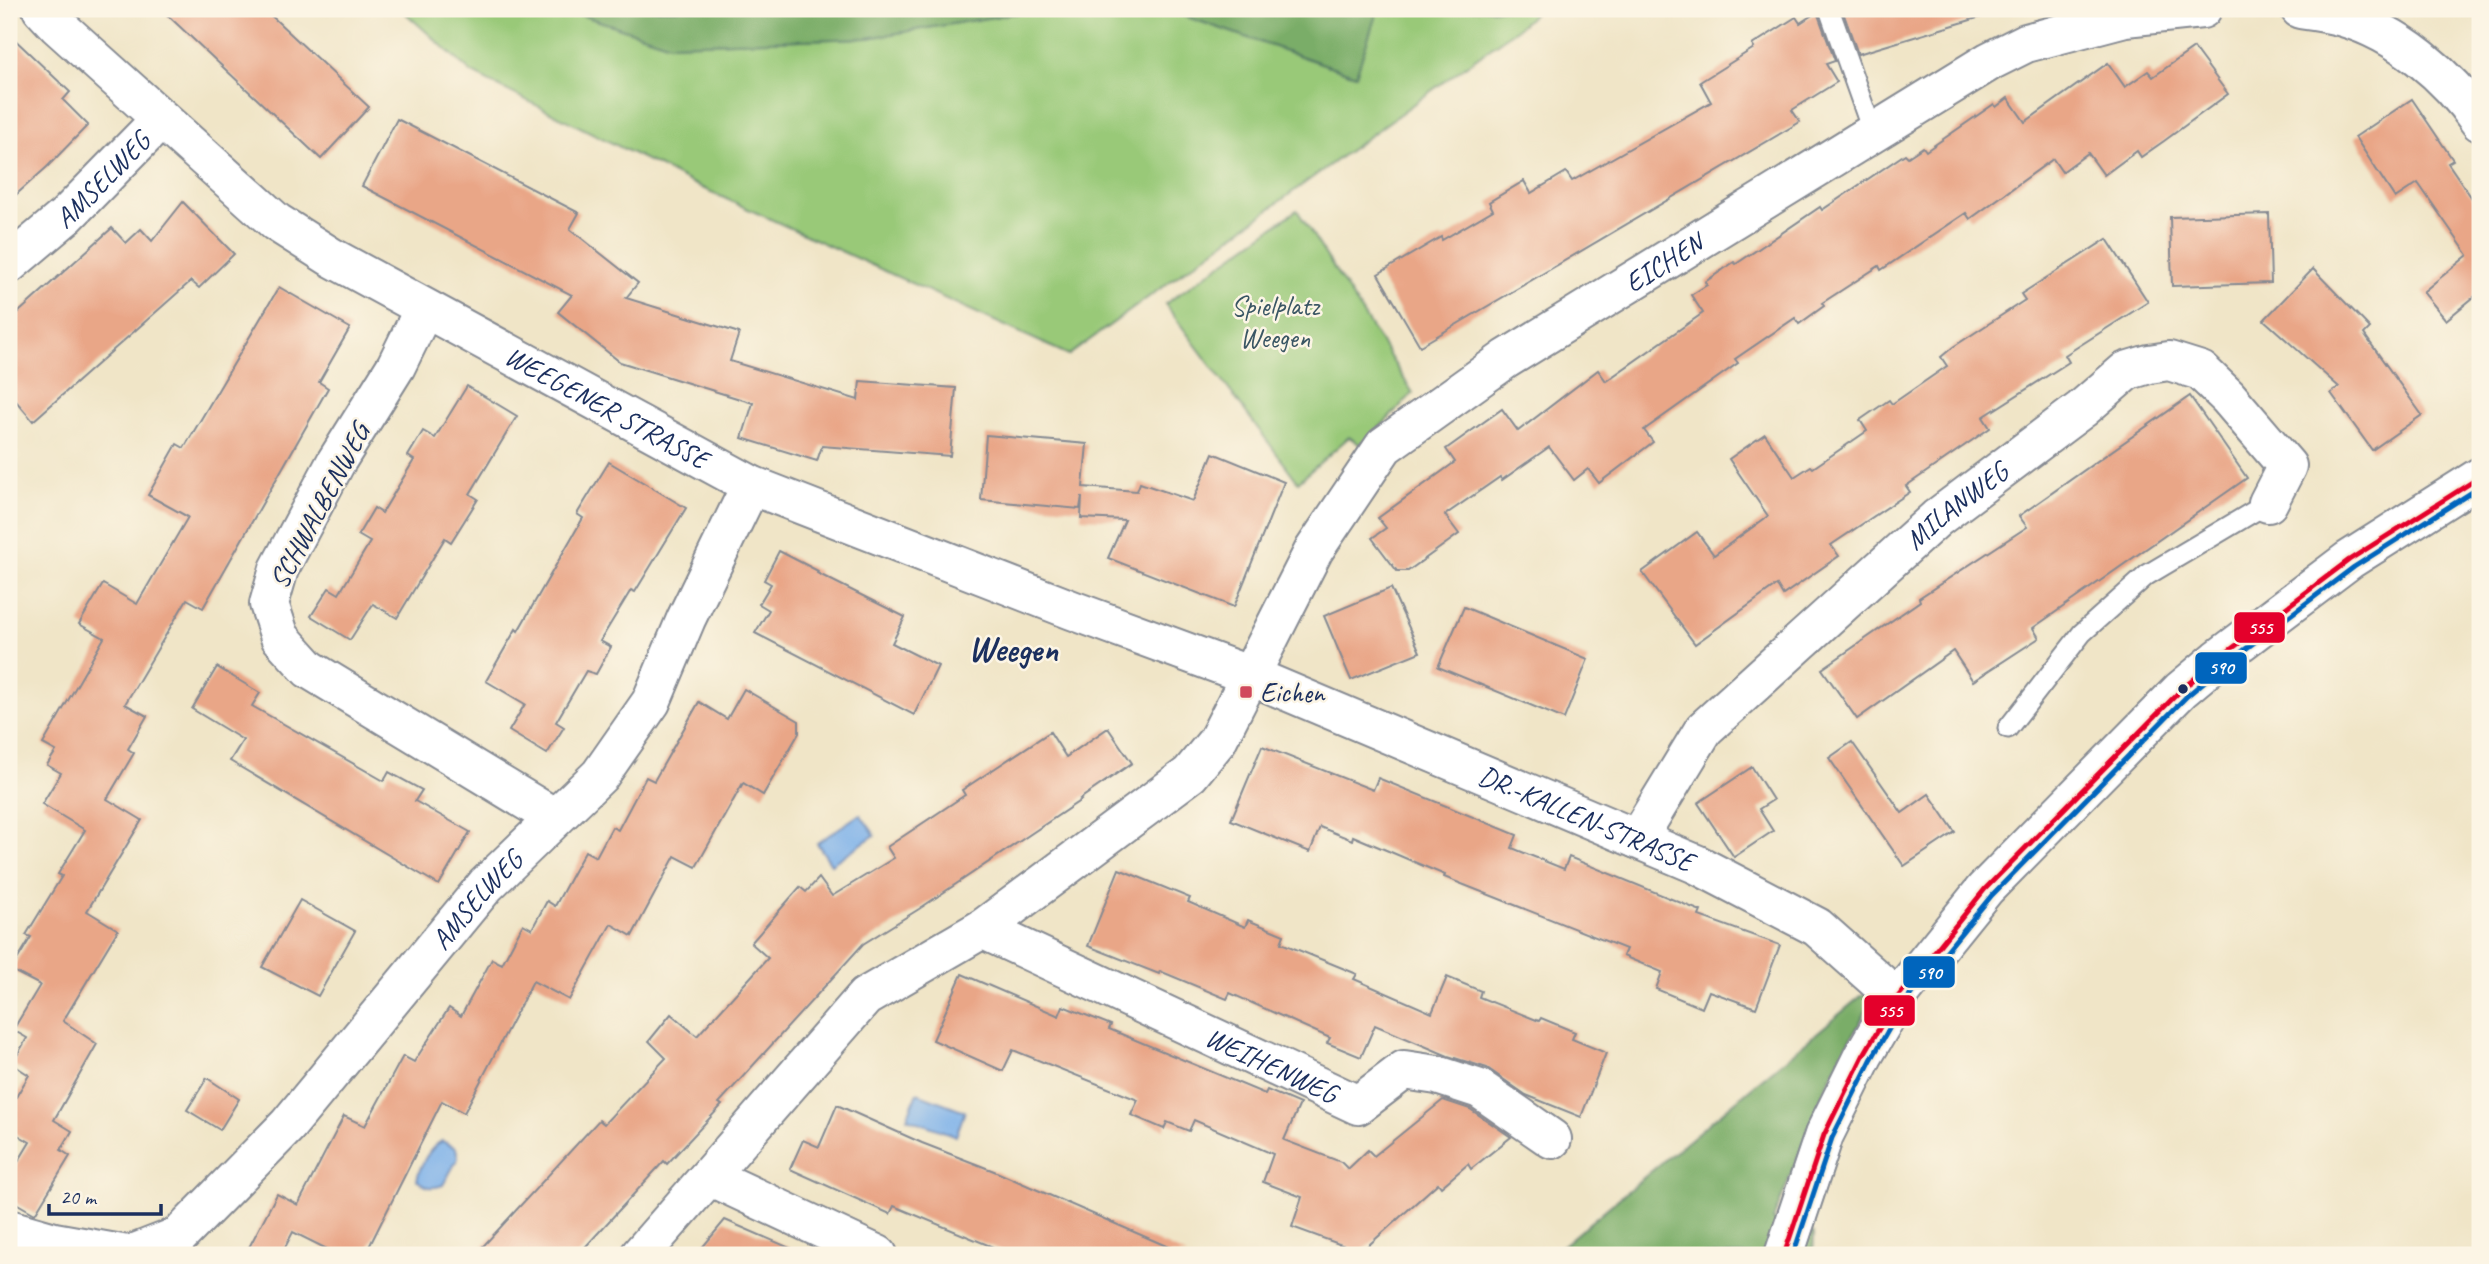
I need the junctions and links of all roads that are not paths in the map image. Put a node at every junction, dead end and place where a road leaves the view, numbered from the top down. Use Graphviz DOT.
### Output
graph roads {
  1 [pos="41,9"];
  2 [pos="1829,9"];
  3 [pos="2202,9"];
  4 [pos="2300,9"];
  5 [pos="161,119"];
  6 [pos="2480,122"];
  7 [pos="1873,133"];
  8 [pos="9,264"];
  9 [pos="424,309"];
  10 [pos="2480,477"];
  11 [pos="751,485"];
  12 [pos="2268,503"];
  13 [pos="1251,676"];
  14 [pos="2008,728"];
  15 [pos="555,818"];
  16 [pos="1637,839"];
  17 [pos="982,929"];
  18 [pos="1897,998"];
  19 [pos="1552,1139"];
  20 [pos="710,1177"];
  21 [pos="9,1229"];
  22 [pos="129,1255"];
  23 [pos="640,1255"];
  24 [pos="878,1255"];
  25 [pos="1784,1255"];
  1 -- 5 [label="street, WEEGENER STRASSE"];
  2 -- 7 [label="lane"];
  3 -- 7 [label="street, EICHEN"];
  4 -- 6 [label="street"];
  5 -- 8 [label="street, AMSELWEG"];
  5 -- 9 [label="street, WEEGENER STRASSE"];
  7 -- 13 [label="street, EICHEN"];
  9 -- 11 [label="street, WEEGENER STRASSE"];
  9 -- 15 [label="street, SCHWALBENWEG"];
  10 -- 18 [label="street"];
  11 -- 13 [label="street, WEEGENER STRASSE"];
  11 -- 15 [label="street, AMSELWEG"];
  12 -- 14 [label="lane"];
  12 -- 16 [label="street, MILANWEG"];
  13 -- 16 [label="street, DR.-KALLEN-STRASSE"];
  13 -- 17 [label="street"];
  15 -- 22 [label="street, AMSELWEG"];
  16 -- 18 [label="street, DR.-KALLEN-STRASSE"];
  17 -- 19 [label="street, WEIHENWEG"];
  17 -- 20 [label="street"];
  18 -- 25 [label="street"];
  20 -- 23 [label="street"];
  20 -- 24 [label="street"];
  21 -- 22 [label="street, AMSELWEG"];
}
